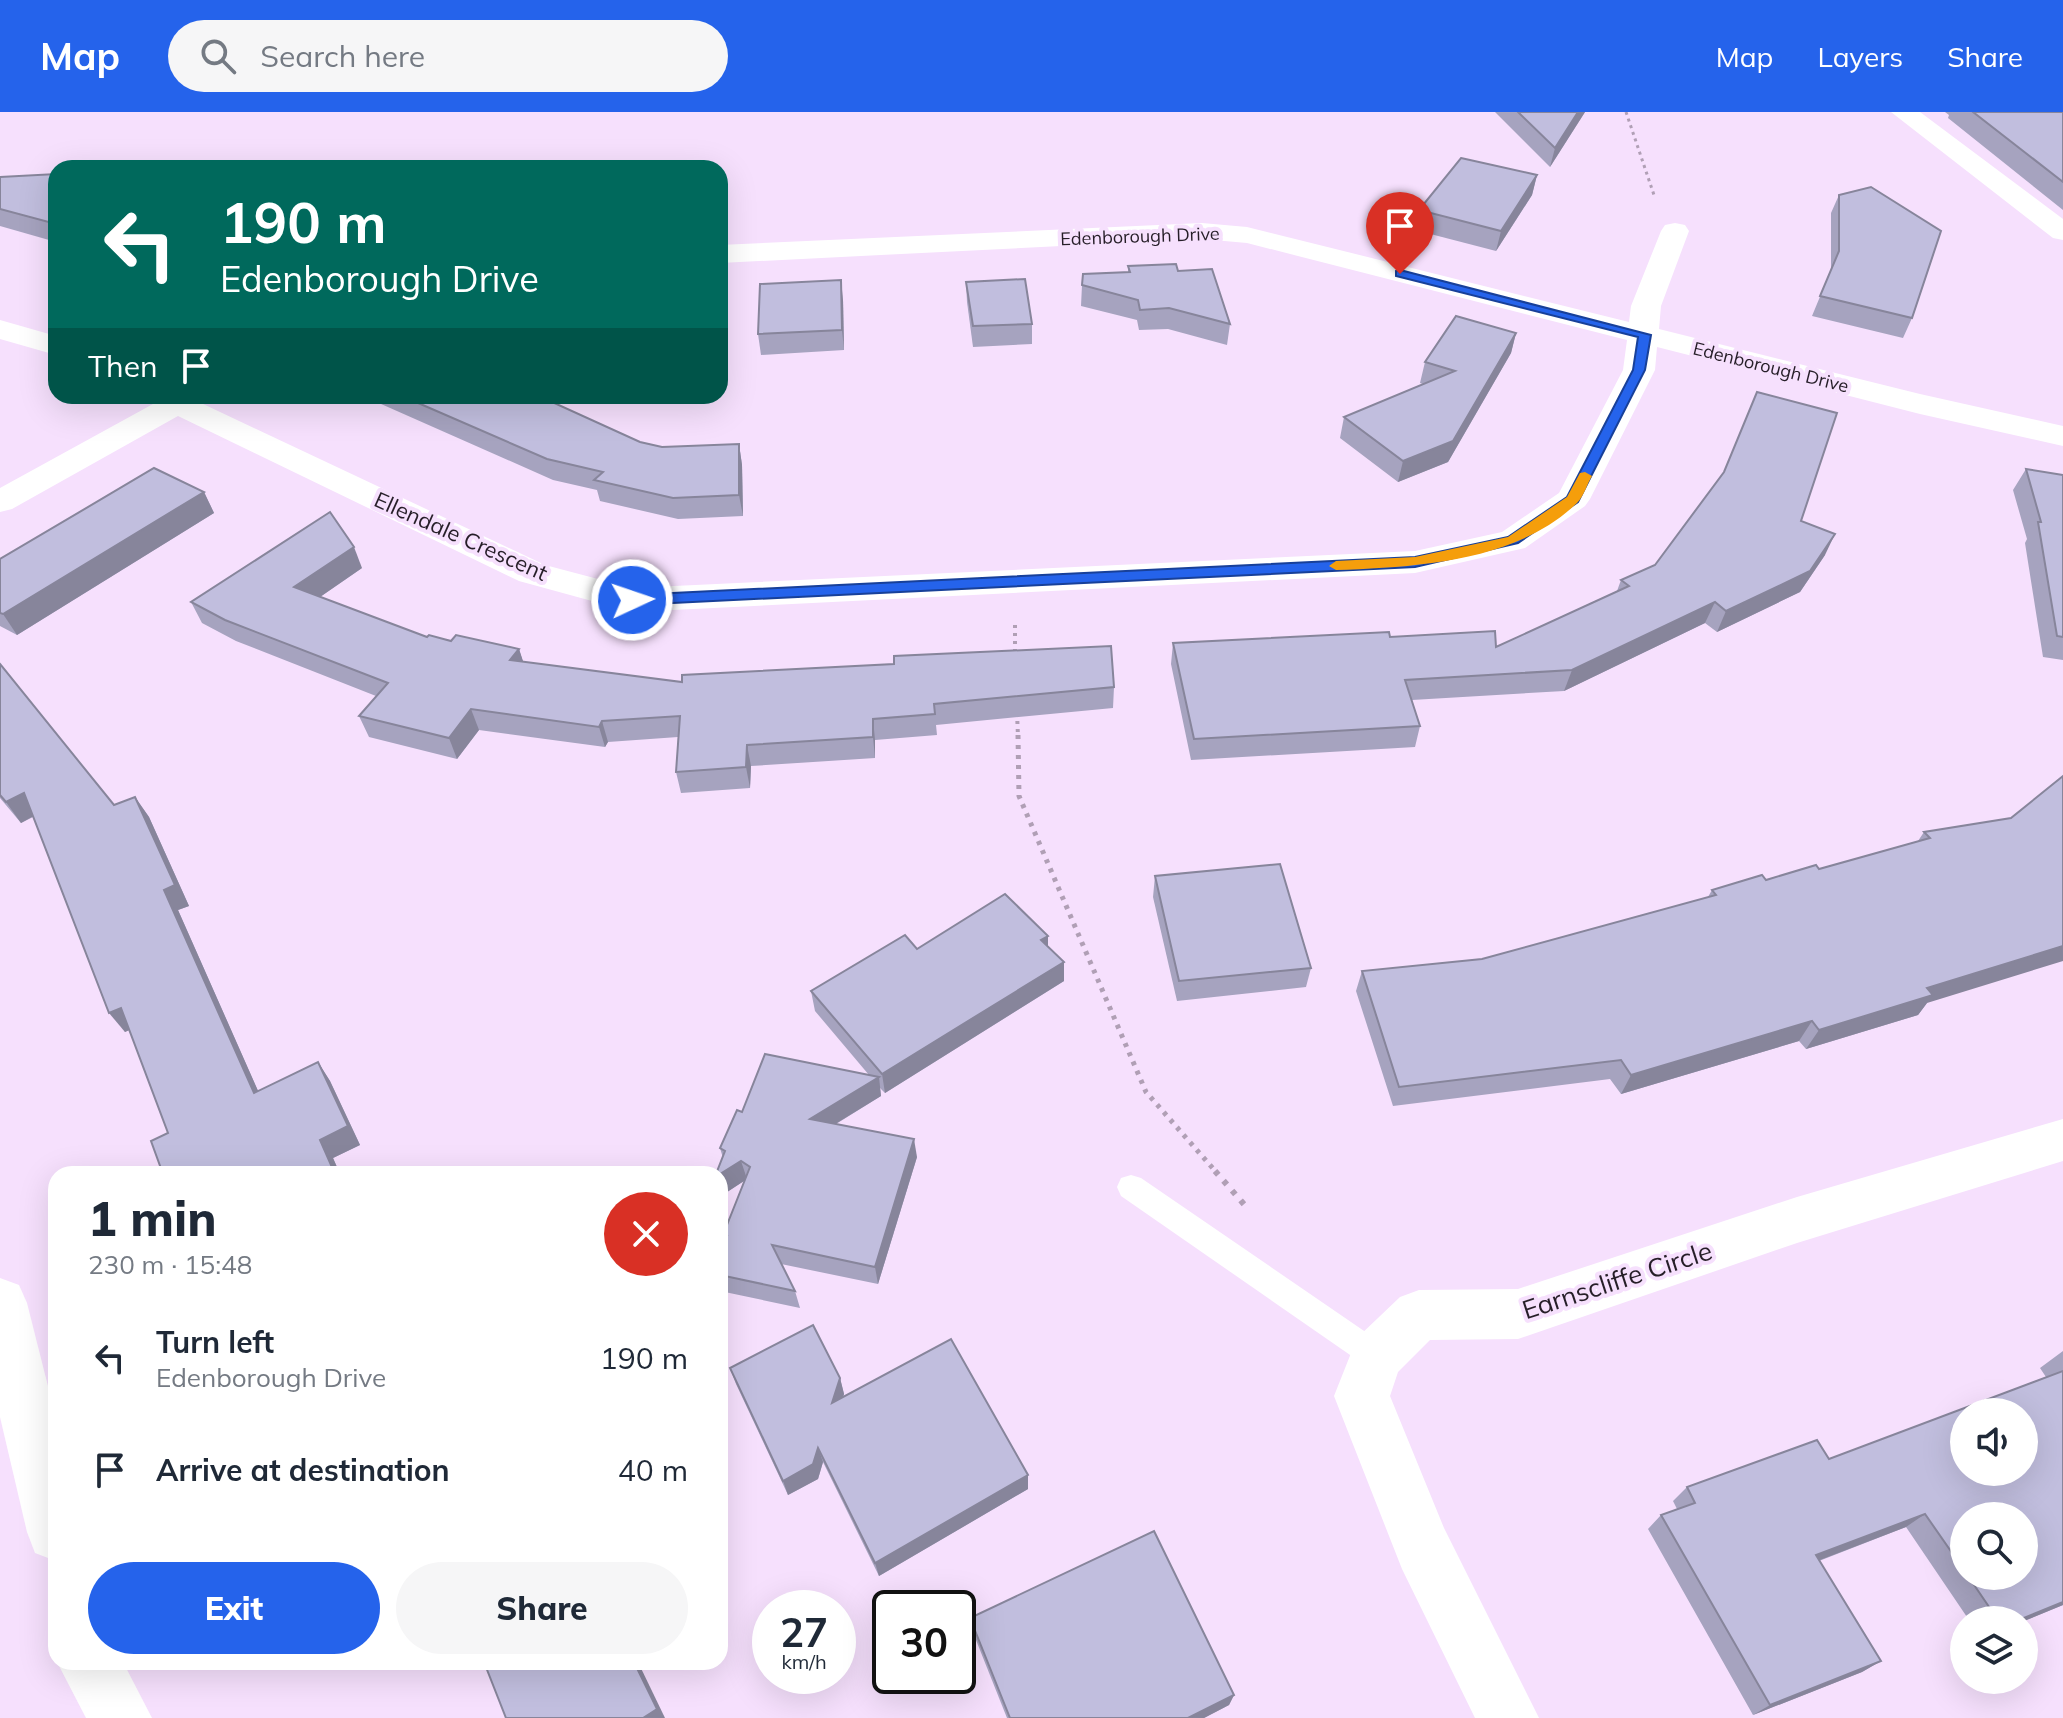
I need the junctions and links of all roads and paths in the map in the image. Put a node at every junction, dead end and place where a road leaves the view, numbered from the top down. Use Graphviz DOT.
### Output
graph roads {
  1 [pos="1626,112"];
  2 [pos="1904,112"];
  3 [pos="1675,231"];
  4 [pos="2063,232"];
  5 [pos="728,254"];
  6 [pos="0,329"];
  7 [pos="1645,335"];
  8 [pos="48,344"];
  9 [pos="167,404"];
  10 [pos="189,404"];
  11 [pos="2063,436"];
  12 [pos="0,502"];
  13 [pos="1014,581"];
  14 [pos="1016,658"];
  15 [pos="1017,704"];
  16 [pos="2063,1140"];
  17 [pos="1131,1187"];
  18 [pos="1250,1212"];
  19 [pos="0,1303"];
  20 [pos="1376,1356"];
  21 [pos="48,1499"];
  22 [pos="93,1670"];
  23 [pos="121,1718"];
  24 [pos="1508,1718"];
  1 -- 3 [label="path"];
  2 -- 4 [label="street"];
  3 -- 7 [label="street, Ellendale Crescent"];
  5 -- 7 [label="street, Edenborough Drive"];
  6 -- 8 [label="street"];
  7 -- 11 [label="street, Edenborough Drive"];
  7 -- 13 [label="street, Ellendale Crescent"];
  9 -- 12 [label="street"];
  10 -- 13 [label="street, Ellendale Crescent"];
  13 -- 14 [label="path"];
  15 -- 18 [label="path"];
  16 -- 20 [label="street, Earnscliffe Circle"];
  17 -- 20 [label="lane"];
  19 -- 21 [label="street"];
  20 -- 24 [label="street, Earnscliffe Circle"];
  22 -- 23 [label="street"];
}
